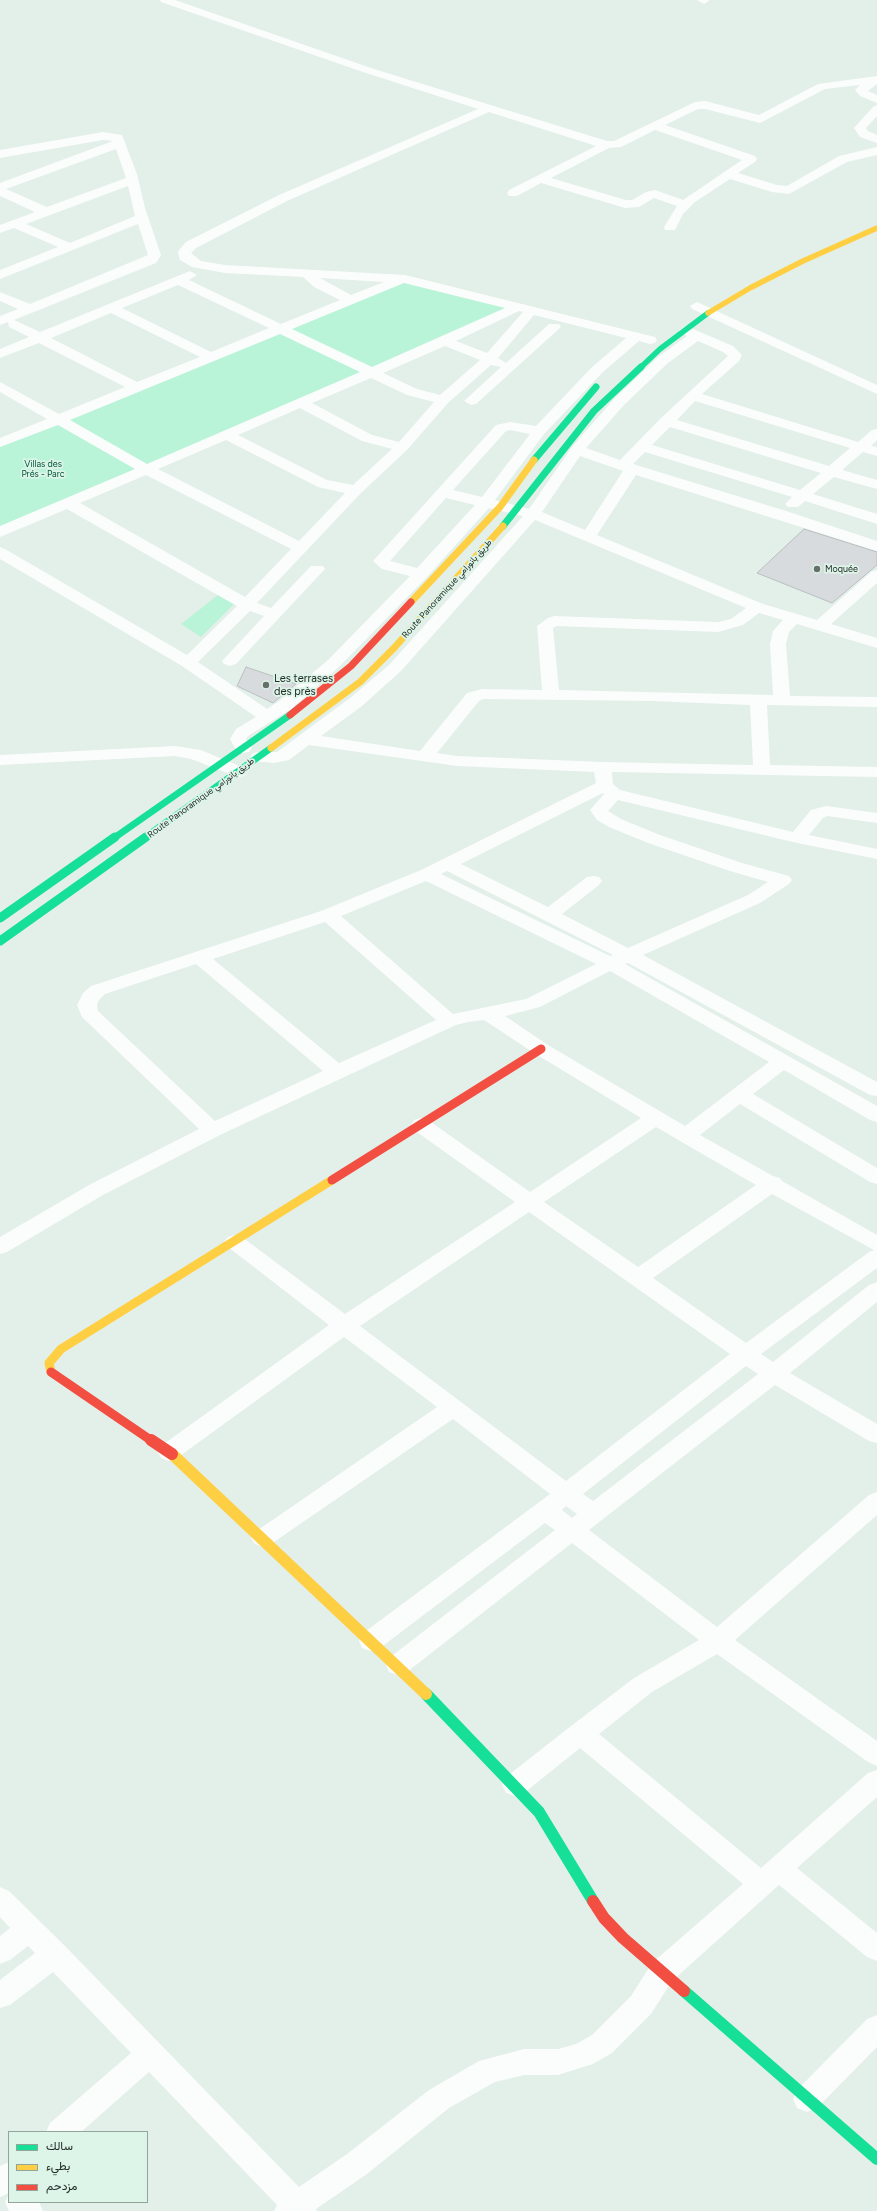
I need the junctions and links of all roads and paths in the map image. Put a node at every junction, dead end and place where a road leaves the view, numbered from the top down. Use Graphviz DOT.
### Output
graph roads {
  1 [pos="165,0"];
  2 [pos="877,80"];
  3 [pos="877,99"];
  4 [pos="489,108"];
  5 [pos="877,109"];
  6 [pos="655,126"];
  7 [pos="877,139"];
  8 [pos="120,143"];
  9 [pos="606,145"];
  10 [pos="877,151"];
  11 [pos="0,154"];
  12 [pos="728,174"];
  13 [pos="540,179"];
  14 [pos="132,180"];
  15 [pos="0,187"];
  16 [pos="0,191"];
  17 [pos="513,193"];
  18 [pos="685,205"];
  19 [pos="48,212"];
  20 [pos="142,218"];
  21 [pos="15,224"];
  22 [pos="670,227"];
  23 [pos="877,228"];
  24 [pos="0,230"];
  25 [pos="69,248"];
  26 [pos="206,267"];
  27 [pos="306,273"];
  28 [pos="0,275"];
  29 [pos="405,278"];
  30 [pos="179,280"];
  31 [pos="0,296"];
  32 [pos="350,300"];
  33 [pos="723,304"];
  34 [pos="710,306"];
  35 [pos="112,308"];
  36 [pos="694,308"];
  37 [pos="30,309"];
  38 [pos="520,312"];
  39 [pos="0,321"];
  40 [pos="14,324"];
  41 [pos="554,327"];
  42 [pos="280,328"];
  43 [pos="691,332"];
  44 [pos="40,337"];
  45 [pos="445,341"];
  46 [pos="0,354"];
  47 [pos="211,357"];
  48 [pos="488,360"];
  49 [pos="509,366"];
  50 [pos="864,369"];
  51 [pos="371,373"];
  52 [pos="602,381"];
  53 [pos="0,386"];
  54 [pos="136,386"];
  55 [pos="877,390"];
  56 [pos="692,396"];
  57 [pos="443,400"];
  58 [pos="470,401"];
  59 [pos="301,403"];
  60 [pos="59,419"];
  61 [pos="666,421"];
  62 [pos="539,432"];
  63 [pos="877,433"];
  64 [pos="226,435"];
  65 [pos="0,443"];
  66 [pos="642,446"];
  67 [pos="402,447"];
  68 [pos="860,447"];
  69 [pos="577,450"];
  70 [pos="877,452"];
  71 [pos="628,467"];
  72 [pos="146,469"];
  73 [pos="831,471"];
  74 [pos="877,485"];
  75 [pos="356,490"];
  76 [pos="445,493"];
  77 [pos="802,496"];
  78 [pos="67,502"];
  79 [pos="492,505"];
  80 [pos="516,510"];
  81 [pos="533,514"];
  82 [pos="781,514"];
  83 [pos="877,519"];
  84 [pos="0,532"];
  85 [pos="588,538"];
  86 [pos="877,546"];
  87 [pos="300,548"];
  88 [pos="0,552"];
  89 [pos="317,569"];
  90 [pos="421,574"];
  91 [pos="877,575"];
  92 [pos="247,605"];
  93 [pos="757,607"];
  94 [pos="274,614"];
  95 [pos="794,618"];
  96 [pos="819,626"];
  97 [pos="877,643"];
  98 [pos="230,661"];
  99 [pos="188,663"];
  100 [pos="552,694"];
  101 [pos="758,700"];
  102 [pos="782,701"];
  103 [pos="877,702"];
  104 [pos="267,717"];
  105 [pos="306,739"];
  106 [pos="243,748"];
  107 [pos="425,756"];
  108 [pos="259,757"];
  109 [pos="0,760"];
  110 [pos="220,764"];
  111 [pos="762,770"];
  112 [pos="238,772"];
  113 [pos="877,772"];
  114 [pos="607,782"];
  115 [pos="877,818"];
  116 [pos="797,838"];
  117 [pos="877,854"];
  118 [pos="448,864"];
  119 [pos="427,874"];
  120 [pos="593,881"];
  121 [pos="328,915"];
  122 [pos="549,915"];
  123 [pos="0,918"];
  124 [pos="0,941"];
  125 [pos="628,955"];
  126 [pos="200,958"];
  127 [pos="611,964"];
  128 [pos="487,1013"];
  129 [pos="449,1021"];
  130 [pos="541,1049"];
  131 [pos="782,1062"];
  132 [pos="337,1072"];
  133 [pos="877,1090"];
  134 [pos="739,1096"];
  135 [pos="877,1115"];
  136 [pos="655,1118"];
  137 [pos="421,1125"];
  138 [pos="213,1130"];
  139 [pos="687,1135"];
  140 [pos="877,1177"];
  141 [pos="773,1183"];
  142 [pos="530,1202"];
  143 [pos="235,1242"];
  144 [pos="877,1244"];
  145 [pos="0,1247"];
  146 [pos="877,1257"];
  147 [pos="638,1278"];
  148 [pos="877,1290"];
  149 [pos="345,1325"];
  150 [pos="746,1354"];
  151 [pos="774,1374"];
  152 [pos="453,1408"];
  153 [pos="877,1435"];
  154 [pos="169,1452"];
  155 [pos="566,1494"];
  156 [pos="877,1501"];
  157 [pos="544,1510"];
  158 [pos="593,1514"];
  159 [pos="573,1530"];
  160 [pos="263,1538"];
  161 [pos="371,1641"];
  162 [pos="718,1641"];
  163 [pos="398,1665"];
  164 [pos="580,1733"];
  165 [pos="875,1751"];
  166 [pos="877,1781"];
  167 [pos="515,1785"];
  168 [pos="770,1876"];
  169 [pos="0,1899"];
  170 [pos="29,1929"];
  171 [pos="877,1949"];
  172 [pos="0,1952"];
  173 [pos="55,1954"];
  174 [pos="662,1972"];
  175 [pos="0,1996"];
  176 [pos="877,2028"];
  177 [pos="150,2054"];
  178 [pos="807,2099"];
  179 [pos="61,2131"];
  180 [pos="877,2159"];
  181 [pos="21,2203"];
  182 [pos="296,2209"];
  183 [pos="28,2211"];
  1 -- 4 [label="street"];
  2 -- 3 [label="street"];
  2 -- 6 [label="street"];
  4 -- 9 [label="street"];
  4 -- 26 [label="street"];
  5 -- 7 [label="street"];
  6 -- 9 [label="street"];
  6 -- 12 [label="street"];
  8 -- 11 [label="street"];
  8 -- 14 [label="street"];
  8 -- 15 [label="street"];
  9 -- 13 [label="street"];
  10 -- 12 [label="street"];
  12 -- 18 [label="street"];
  13 -- 17 [label="street"];
  13 -- 18 [label="street"];
  14 -- 19 [label="street"];
  14 -- 20 [label="street"];
  16 -- 19 [label="street"];
  18 -- 22 [label="street"];
  19 -- 21 [label="street"];
  20 -- 25 [label="street"];
  20 -- 37 [label="street"];
  21 -- 24 [label="street"];
  21 -- 25 [label="street"];
  23 -- 33 [label="street"];
  25 -- 28 [label="street"];
  26 -- 27 [label="street"];
  26 -- 30 [label="street"];
  27 -- 29 [label="street"];
  27 -- 32 [label="street"];
  29 -- 32 [label="street"];
  29 -- 38 [label="street"];
  30 -- 35 [label="street"];
  30 -- 42 [label="street"];
  31 -- 37 [label="street"];
  32 -- 42 [label="street"];
  33 -- 34 [label="street"];
  33 -- 50 [label="street"];
  34 -- 36 [label="street"];
  34 -- 43 [label="street, Route Panoramique طريق بانورامي"];
  34 -- 55 [label="street"];
  35 -- 44 [label="street"];
  35 -- 47 [label="street"];
  37 -- 39 [label="street"];
  38 -- 45 [label="street"];
  38 -- 48 [label="street"];
  38 -- 62 [label="street"];
  40 -- 44 [label="street"];
  41 -- 49 [label="street"];
  42 -- 47 [label="street"];
  42 -- 51 [label="street"];
  43 -- 56 [label="street"];
  43 -- 69 [label="street"];
  43 -- 80 [label="street, Route Panoramique طريق بانورامي"];
  44 -- 46 [label="street"];
  44 -- 54 [label="street"];
  45 -- 48 [label="street"];
  45 -- 51 [label="street"];
  47 -- 54 [label="street"];
  48 -- 49 [label="street"];
  48 -- 57 [label="street"];
  49 -- 58 [label="street"];
  51 -- 57 [label="street"];
  51 -- 59 [label="street"];
  52 -- 79 [label="street, Route Panoramique طريق بانورامي"];
  53 -- 60 [label="street"];
  54 -- 60 [label="street"];
  56 -- 61 [label="street"];
  56 -- 68 [label="street"];
  57 -- 67 [label="street"];
  59 -- 64 [label="street"];
  59 -- 67 [label="street"];
  60 -- 65 [label="street"];
  60 -- 72 [label="street"];
  61 -- 66 [label="street"];
  61 -- 73 [label="street"];
  62 -- 76 [label="street"];
  62 -- 79 [label="street"];
  63 -- 68 [label="street"];
  64 -- 72 [label="street"];
  64 -- 75 [label="street"];
  66 -- 71 [label="street"];
  66 -- 77 [label="street"];
  67 -- 75 [label="street"];
  68 -- 70 [label="street"];
  68 -- 73 [label="street"];
  69 -- 71 [label="street"];
  69 -- 81 [label="street"];
  71 -- 82 [label="street"];
  71 -- 85 [label="street"];
  72 -- 78 [label="street"];
  72 -- 87 [label="street"];
  73 -- 74 [label="street"];
  73 -- 77 [label="street"];
  75 -- 87 [label="street"];
  76 -- 79 [label="street"];
  76 -- 90 [label="street"];
  77 -- 82 [label="street"];
  77 -- 83 [label="street"];
  78 -- 84 [label="street"];
  78 -- 92 [label="street"];
  79 -- 80 [label="street"];
  79 -- 90 [label="street"];
  79 -- 106 [label="street, Route Panoramique طريق بانورامي"];
  80 -- 81 [label="street"];
  80 -- 108 [label="street, Route Panoramique طريق بانورامي"];
  81 -- 85 [label="street"];
  81 -- 105 [label="street"];
  82 -- 86 [label="street"];
  85 -- 93 [label="street"];
  87 -- 92 [label="street"];
  88 -- 99 [label="street"];
  89 -- 94 [label="street"];
  90 -- 104 [label="street"];
  91 -- 96 [label="street"];
  92 -- 94 [label="street"];
  92 -- 99 [label="street"];
  93 -- 95 [label="street"];
  93 -- 100 [label="street"];
  94 -- 98 [label="street"];
  95 -- 96 [label="street"];
  95 -- 102 [label="street"];
  96 -- 97 [label="street"];
  99 -- 104 [label="street"];
  100 -- 101 [label="street"];
  100 -- 107 [label="street"];
  101 -- 102 [label="street"];
  101 -- 111 [label="street"];
  102 -- 103 [label="street"];
  104 -- 106 [label="street"];
  105 -- 107 [label="street"];
  105 -- 108 [label="street"];
  106 -- 110 [label="street, Route Panoramique طريق بانورامي"];
  107 -- 114 [label="street"];
  108 -- 112 [label="street, Route Panoramique طريق بانورامي"];
  109 -- 110 [label="street"];
  110 -- 112 [label="street"];
  110 -- 123 [label="street, Route Panoramique طريق بانورامي"];
  111 -- 113 [label="street"];
  111 -- 114 [label="street"];
  112 -- 124 [label="street, Route Panoramique طريق بانورامي"];
  114 -- 116 [label="street"];
  114 -- 118 [label="street"];
  114 -- 125 [label="street"];
  115 -- 116 [label="street"];
  116 -- 117 [label="street"];
  118 -- 119 [label="street"];
  118 -- 122 [label="street"];
  119 -- 121 [label="street"];
  119 -- 127 [label="street"];
  120 -- 122 [label="street"];
  121 -- 126 [label="street"];
  121 -- 129 [label="street"];
  122 -- 125 [label="street"];
  125 -- 127 [label="street"];
  125 -- 133 [label="street"];
  126 -- 132 [label="street"];
  126 -- 138 [label="street"];
  127 -- 128 [label="street"];
  127 -- 131 [label="street"];
  128 -- 129 [label="street"];
  128 -- 130 [label="street"];
  129 -- 132 [label="street"];
  130 -- 136 [label="street"];
  130 -- 137 [label="street"];
  131 -- 134 [label="street"];
  131 -- 135 [label="street"];
  132 -- 138 [label="street"];
  134 -- 139 [label="street"];
  134 -- 140 [label="street"];
  136 -- 139 [label="street"];
  136 -- 142 [label="street"];
  137 -- 142 [label="street"];
  137 -- 143 [label="street"];
  138 -- 145 [label="street"];
  139 -- 141 [label="street"];
  141 -- 144 [label="street"];
  141 -- 147 [label="street"];
  142 -- 147 [label="street"];
  142 -- 149 [label="street"];
  143 -- 149 [label="street"];
  143 -- 154 [label="street"];
  146 -- 150 [label="street"];
  147 -- 150 [label="street"];
  148 -- 151 [label="street"];
  149 -- 152 [label="street"];
  149 -- 154 [label="street"];
  150 -- 151 [label="street"];
  150 -- 155 [label="street"];
  151 -- 153 [label="street"];
  151 -- 158 [label="street"];
  152 -- 155 [label="street"];
  152 -- 160 [label="street"];
  154 -- 160 [label="street"];
  155 -- 157 [label="street"];
  155 -- 158 [label="street"];
  156 -- 162 [label="street"];
  157 -- 159 [label="street"];
  157 -- 161 [label="street"];
  158 -- 159 [label="street"];
  159 -- 162 [label="street"];
  159 -- 163 [label="street"];
  160 -- 161 [label="street"];
  161 -- 163 [label="street"];
  162 -- 164 [label="street"];
  162 -- 165 [label="street"];
  163 -- 167 [label="street"];
  164 -- 167 [label="street"];
  164 -- 168 [label="street"];
  166 -- 168 [label="street"];
  167 -- 174 [label="street"];
  168 -- 171 [label="street"];
  168 -- 174 [label="street"];
  169 -- 170 [label="street"];
  170 -- 172 [label="street"];
  170 -- 173 [label="street"];
  173 -- 175 [label="street"];
  173 -- 177 [label="street"];
  174 -- 178 [label="street"];
  174 -- 182 [label="street"];
  176 -- 178 [label="street"];
  177 -- 179 [label="street"];
  177 -- 182 [label="street"];
  178 -- 180 [label="street"];
  181 -- 183 [label="street"];
}
